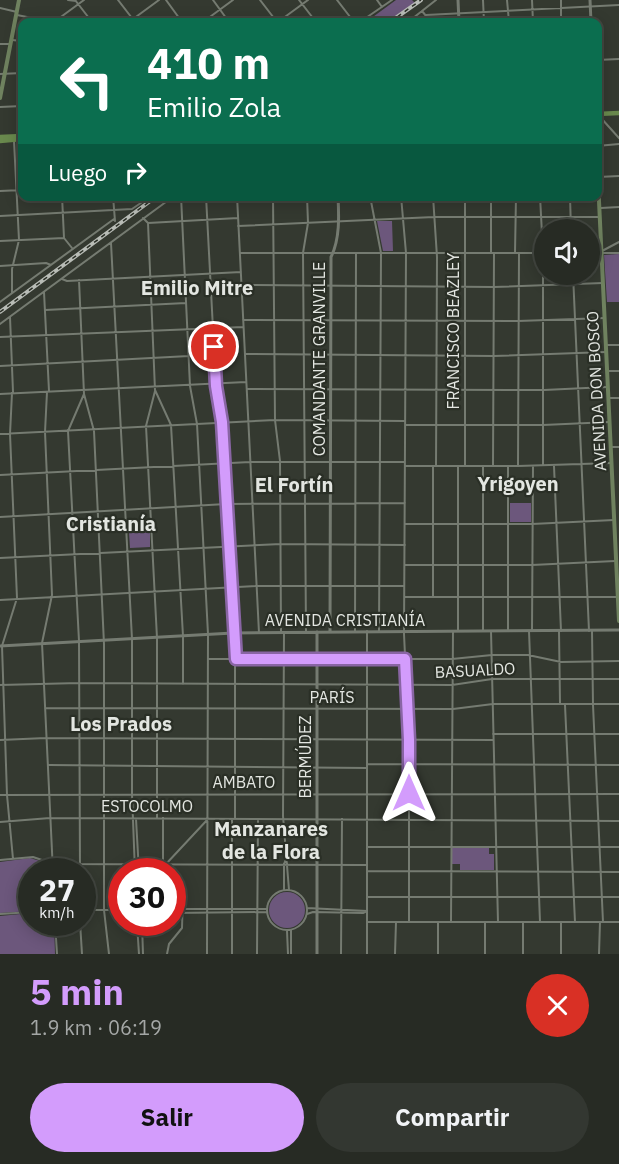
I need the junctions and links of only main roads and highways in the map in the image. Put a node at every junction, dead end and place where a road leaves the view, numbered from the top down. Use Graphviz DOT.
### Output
graph roads {
  1 [pos="19,0"];
  2 [pos="2,74"];
  3 [pos="0,98"];
  4 [pos="619,112"];
  5 [pos="602,114"];
  6 [pos="18,138"];
  7 [pos="0,139"];
  8 [pos="18,139"];
  9 [pos="599,201"];
  10 [pos="617,539"];
  11 [pos="618,589"];
  12 [pos="618,597"];
  13 [pos="619,621"];
  1 -- 2 [label="main road"];
  2 -- 3 [label="main road"];
  4 -- 5 [label="main road"];
  6 -- 7 [label="main road"];
  7 -- 8 [label="main road"];
  9 -- 10 [label="main road, AVENIDA DON BOSCO"];
  10 -- 11 [label="main road, AVENIDA DON BOSCO"];
  11 -- 12 [label="main road, AVENIDA DON BOSCO"];
  12 -- 13 [label="main road, AVENIDA DON BOSCO"];
}
